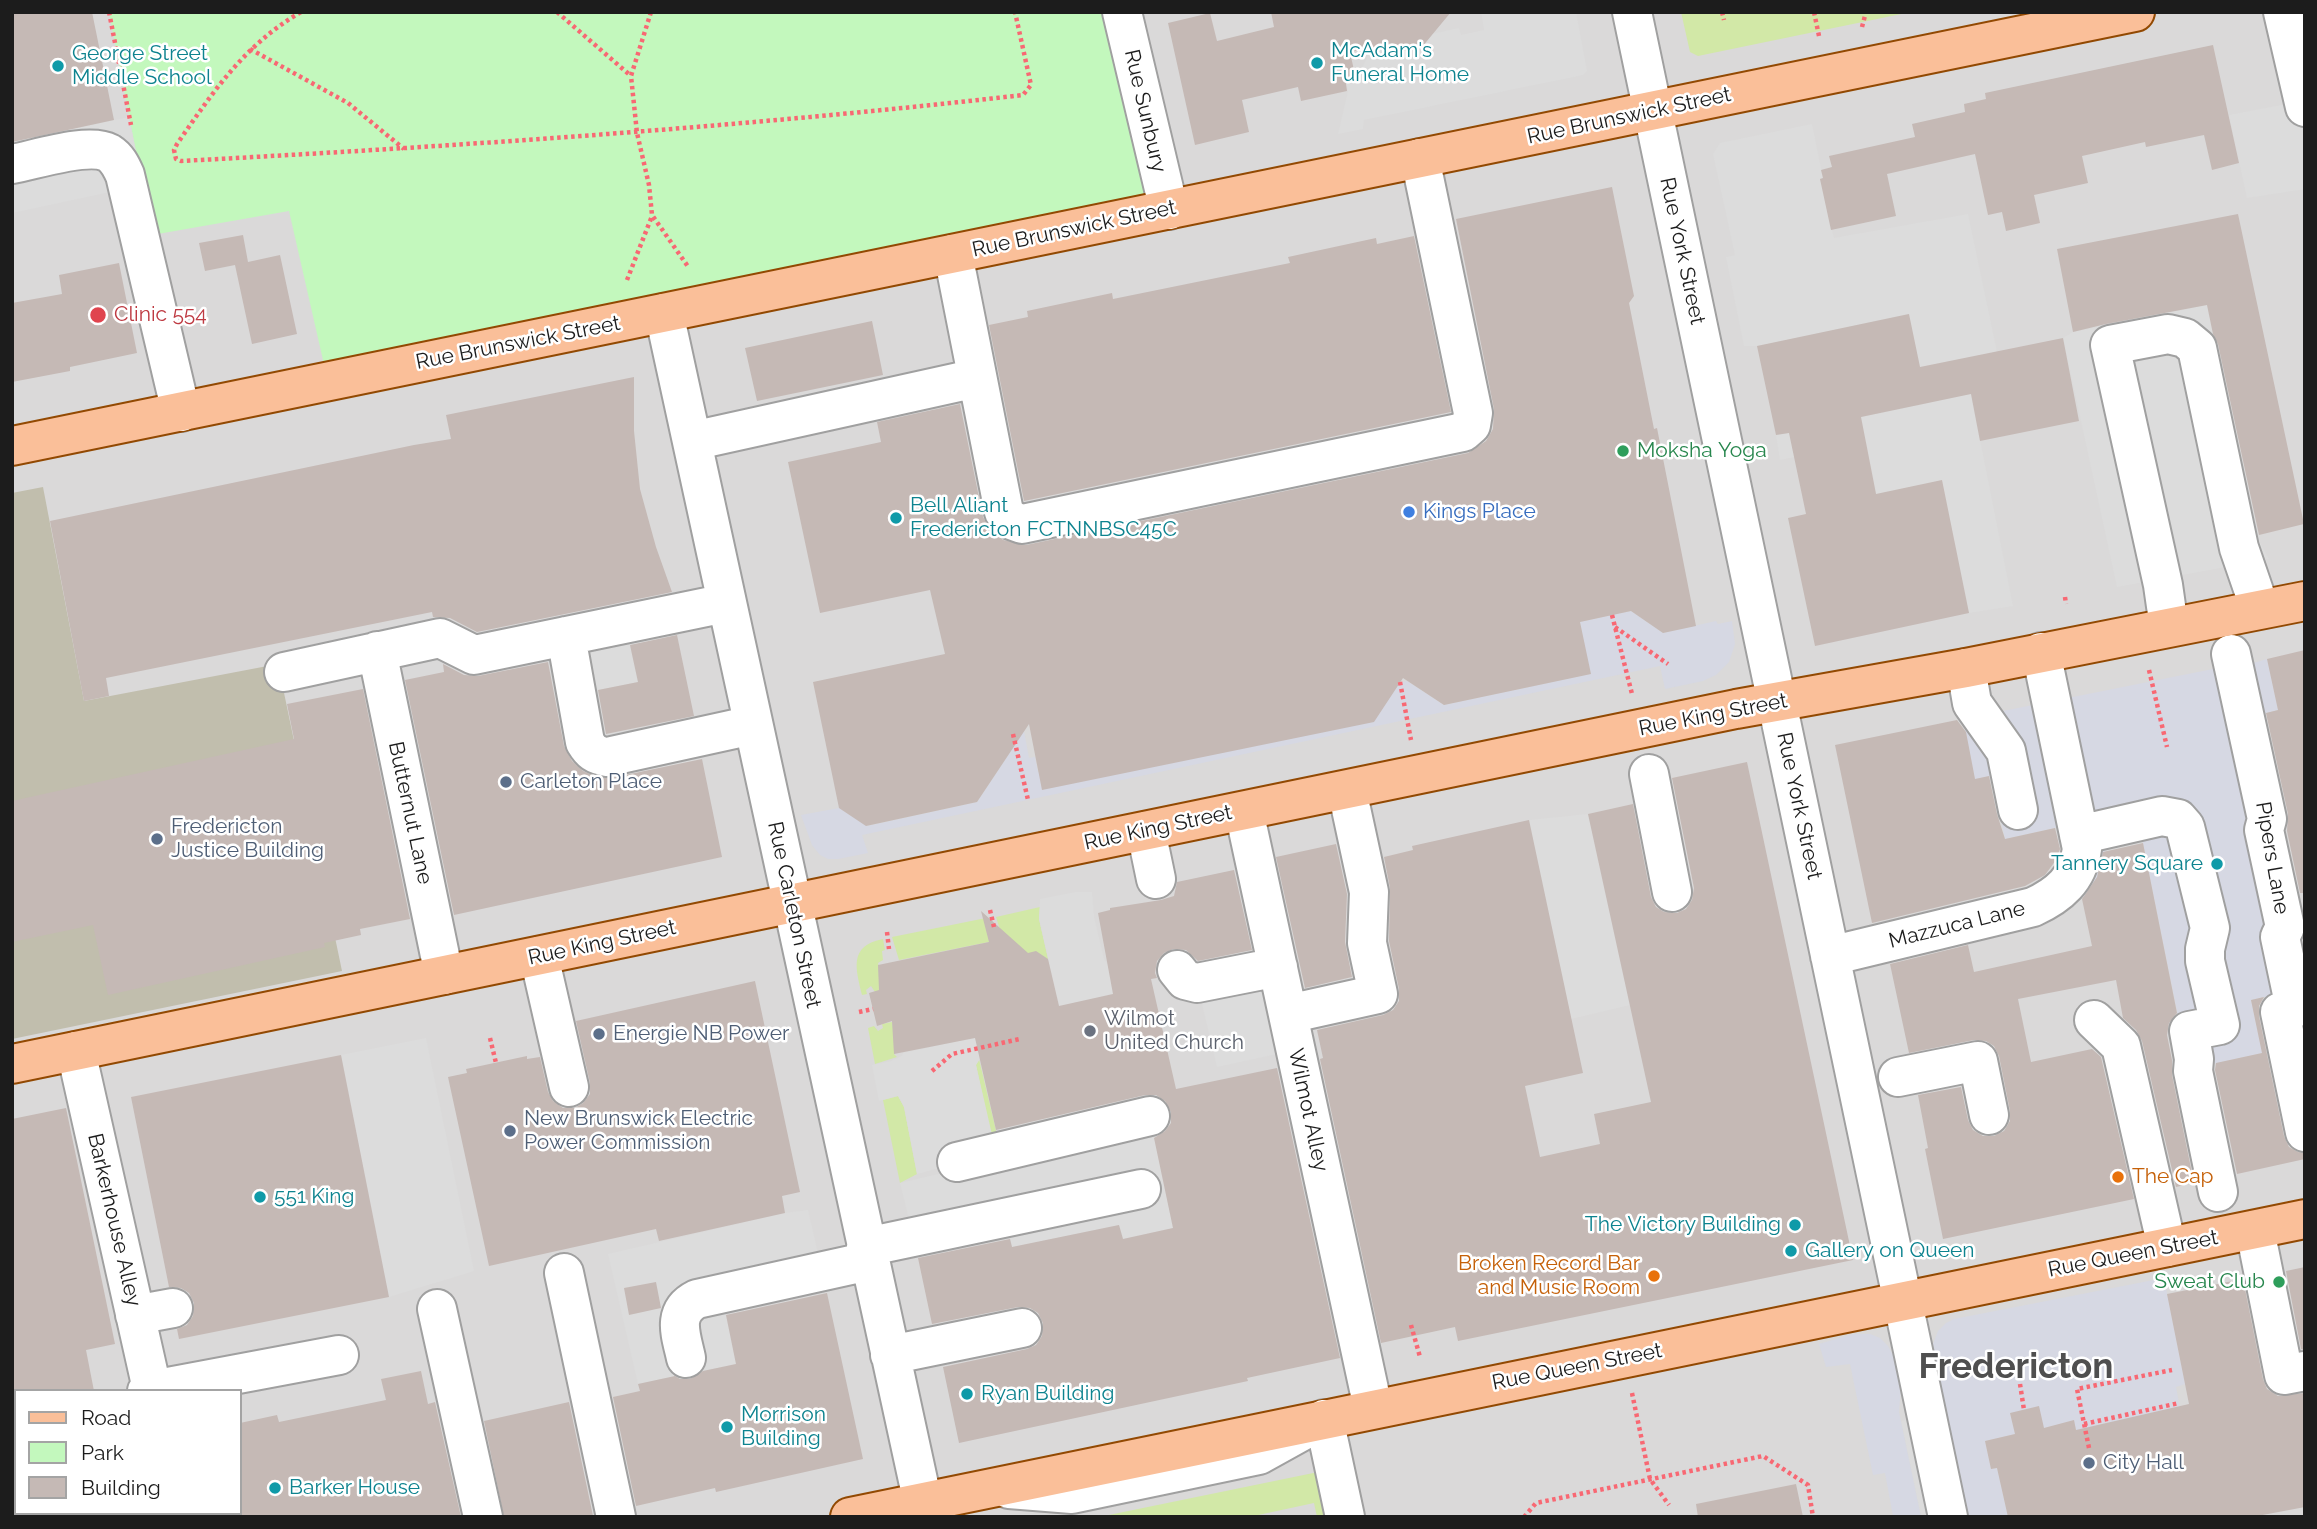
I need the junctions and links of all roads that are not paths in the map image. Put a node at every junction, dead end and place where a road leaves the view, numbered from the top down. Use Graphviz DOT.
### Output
graph roads {
  1 [pos="1122,12"];
  2 [pos="1632,12"];
  3 [pos="2135,12"];
  4 [pos="2283,12"];
  5 [pos="2305,107"];
  6 [pos="1653,111"];
  7 [pos="1420,158"];
  8 [pos="12,164"];
  9 [pos="1169,210"];
  10 [pos="953,254"];
  11 [pos="664,313"];
  12 [pos="977,378"];
  13 [pos="181,412"];
  14 [pos="692,441"];
  15 [pos="12,446"];
  16 [pos="2305,600"];
  17 [pos="726,603"];
  18 [pos="2260,609"];
  19 [pos="2169,627"];
  20 [pos="566,636"];
  21 [pos="377,651"];
  22 [pos="2041,652"];
  23 [pos="2231,654"];
  24 [pos="1966,668"];
  25 [pos="284,672"];
  26 [pos="1777,702"];
  27 [pos="753,725"];
  28 [pos="1648,774"];
  29 [pos="1347,790"];
  30 [pos="2018,810"];
  31 [pos="1244,811"];
  32 [pos="1146,831"];
  33 [pos="2079,835"];
  34 [pos="1157,878"];
  35 [pos="1672,892"];
  36 [pos="792,904"];
  37 [pos="539,956"];
  38 [pos="1830,956"];
  39 [pos="1278,967"];
  40 [pos="1177,970"];
  41 [pos="444,975"];
  42 [pos="1288,1014"];
  43 [pos="2094,1020"];
  44 [pos="76,1051"];
  45 [pos="12,1064"];
  46 [pos="1898,1077"];
  47 [pos="569,1087"];
  48 [pos="1989,1115"];
  49 [pos="1150,1116"];
  50 [pos="2305,1132"];
  51 [pos="957,1162"];
  52 [pos="1141,1189"];
  53 [pos="2218,1192"];
  54 [pos="2305,1219"];
  55 [pos="2255,1230"];
  56 [pos="2167,1247"];
  57 [pos="868,1254"];
  58 [pos="564,1273"];
  59 [pos="1902,1301"];
  60 [pos="173,1308"];
  61 [pos="437,1309"];
  62 [pos="135,1315"];
  63 [pos="1022,1328"];
  64 [pos="339,1354"];
  65 [pos="890,1355"];
  66 [pos="686,1358"];
  67 [pos="2305,1371"];
  68 [pos="149,1389"];
  69 [pos="154,1389"];
  70 [pos="1373,1408"];
  71 [pos="1324,1419"];
  72 [pos="923,1509"];
  73 [pos="483,1517"];
  74 [pos="616,1517"];
  75 [pos="850,1517"];
  76 [pos="1345,1517"];
  77 [pos="1948,1517"];
  1 -- 9 [label="street, Rue Sunbury"];
  2 -- 6 [label="street, Rue York Street"];
  3 -- 6 [label="main road, Rue Brunswick Street"];
  4 -- 5 [label="street"];
  6 -- 7 [label="main road, Rue Brunswick Street"];
  6 -- 26 [label="street, Rue York Street"];
  7 -- 9 [label="main road, Rue Brunswick Street"];
  7 -- 12 [label="street"];
  8 -- 13 [label="street"];
  9 -- 10 [label="main road, Rue Brunswick Street"];
  10 -- 11 [label="main road, Rue Brunswick Street"];
  10 -- 12 [label="street"];
  11 -- 13 [label="main road, Rue Brunswick Street"];
  11 -- 14 [label="street, Rue Carleton Street"];
  12 -- 14 [label="street"];
  13 -- 15 [label="main road, Rue Brunswick Street"];
  14 -- 17 [label="street, Rue Carleton Street"];
  16 -- 18 [label="main road, Rue King Street"];
  17 -- 20 [label="street"];
  17 -- 27 [label="street, Rue Carleton Street"];
  18 -- 19 [label="main road, Rue King Street"];
  18 -- 19 [label="street"];
  19 -- 22 [label="main road, Rue King Street"];
  20 -- 21 [label="street"];
  20 -- 27 [label="street"];
  21 -- 25 [label="street"];
  21 -- 41 [label="street, Butternut Lane"];
  22 -- 24 [label="main road, Rue King Street"];
  22 -- 33 [label="street"];
  23 -- 50 [label="street, Pipers Lane"];
  24 -- 26 [label="main road, Rue King Street"];
  24 -- 30 [label="street"];
  26 -- 29 [label="main road, Rue King Street"];
  26 -- 38 [label="street, Rue York Street"];
  27 -- 36 [label="street, Rue Carleton Street"];
  28 -- 35 [label="street"];
  29 -- 31 [label="main road, Rue King Street"];
  29 -- 42 [label="street"];
  31 -- 32 [label="main road, Rue King Street"];
  31 -- 39 [label="street, Wilmot Alley"];
  32 -- 34 [label="street"];
  32 -- 36 [label="main road, Rue King Street"];
  33 -- 38 [label="street, Mazzuca Lane"];
  33 -- 53 [label="street"];
  36 -- 37 [label="main road, Rue King Street"];
  36 -- 57 [label="street, Rue Carleton Street"];
  37 -- 41 [label="main road, Rue King Street"];
  37 -- 47 [label="street"];
  38 -- 59 [label="street, Rue York Street"];
  39 -- 40 [label="street"];
  39 -- 42 [label="street, Wilmot Alley"];
  41 -- 44 [label="main road, Rue King Street"];
  42 -- 70 [label="street, Wilmot Alley"];
  43 -- 56 [label="street"];
  44 -- 45 [label="main road, Rue King Street"];
  44 -- 62 [label="street, Barkerhouse Alley"];
  46 -- 48 [label="street"];
  49 -- 51 [label="street"];
  52 -- 57 [label="street"];
  54 -- 55 [label="main road, Rue Queen Street"];
  55 -- 56 [label="main road, Rue Queen Street"];
  55 -- 67 [label="street"];
  56 -- 59 [label="main road, Rue Queen Street"];
  57 -- 65 [label="street, Rue Carleton Street"];
  57 -- 66 [label="street"];
  58 -- 74 [label="street"];
  59 -- 70 [label="main road, Rue Queen Street"];
  59 -- 77 [label="street, Rue York Street"];
  60 -- 62 [label="street"];
  61 -- 73 [label="street"];
  62 -- 68 [label="street, Barkerhouse Alley"];
  63 -- 65 [label="street"];
  64 -- 69 [label="street"];
  65 -- 72 [label="street, Rue Carleton Street"];
  70 -- 71 [label="main road, Rue Queen Street"];
  71 -- 72 [label="main road, Rue Queen Street"];
  71 -- 76 [label="street"];
  72 -- 75 [label="main road, Rue Queen Street"];
}
